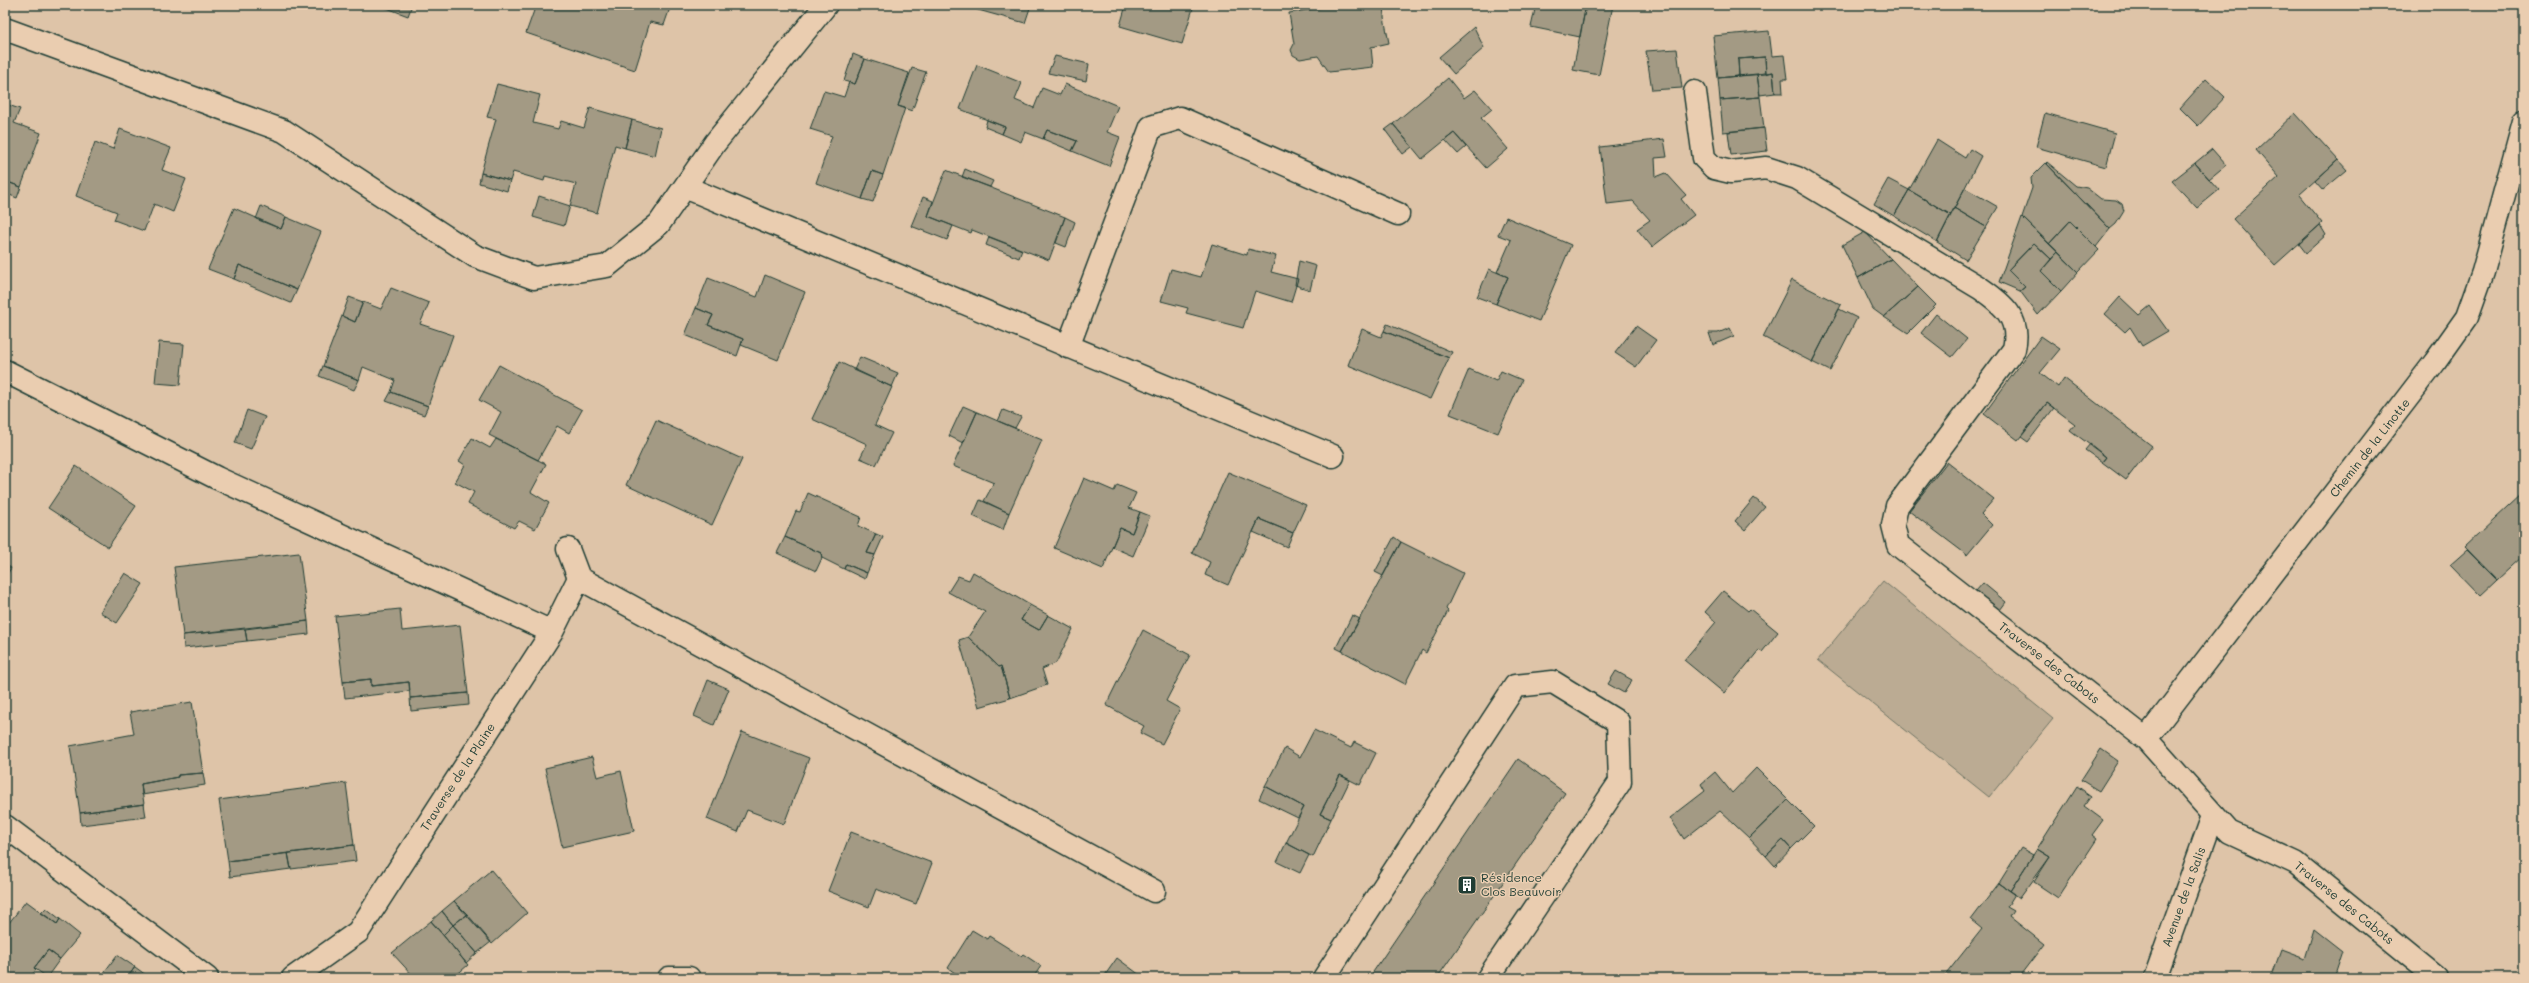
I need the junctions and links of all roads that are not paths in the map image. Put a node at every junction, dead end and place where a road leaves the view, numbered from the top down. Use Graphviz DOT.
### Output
graph roads {
  1 [pos="826,5"];
  2 [pos="5,29"];
  3 [pos="1696,92"];
  4 [pos="2524,121"];
  5 [pos="684,187"];
  6 [pos="1398,214"];
  7 [pos="1068,346"];
  8 [pos="5,371"];
  9 [pos="1333,456"];
  10 [pos="568,549"];
  11 [pos="579,578"];
  12 [pos="552,632"];
  13 [pos="2146,739"];
  14 [pos="2213,816"];
  15 [pos="5,826"];
  16 [pos="1154,891"];
  17 [pos="207,978"];
  18 [pos="293,978"];
  19 [pos="669,978"];
  20 [pos="689,978"];
  21 [pos="1324,978"];
  22 [pos="1488,978"];
  23 [pos="2155,978"];
  24 [pos="2437,978"];
  1 -- 5 [label="street"];
  2 -- 5 [label="street"];
  3 -- 13 [label="street, Traverse des Cabots"];
  4 -- 13 [label="street, Chemin de la Linotte"];
  5 -- 7 [label="street"];
  6 -- 7 [label="street"];
  7 -- 9 [label="street"];
  8 -- 12 [label="street"];
  10 -- 11 [label="street"];
  11 -- 12 [label="street, Traverse de la Plaine"];
  11 -- 16 [label="street"];
  12 -- 18 [label="street, Traverse de la Plaine"];
  13 -- 14 [label="street, Traverse des Cabots"];
  14 -- 23 [label="street, Avenue de la Salis"];
  14 -- 24 [label="street, Traverse des Cabots"];
  15 -- 17 [label="street"];
  19 -- 20 [label="street"];
  21 -- 22 [label="street"];
}
